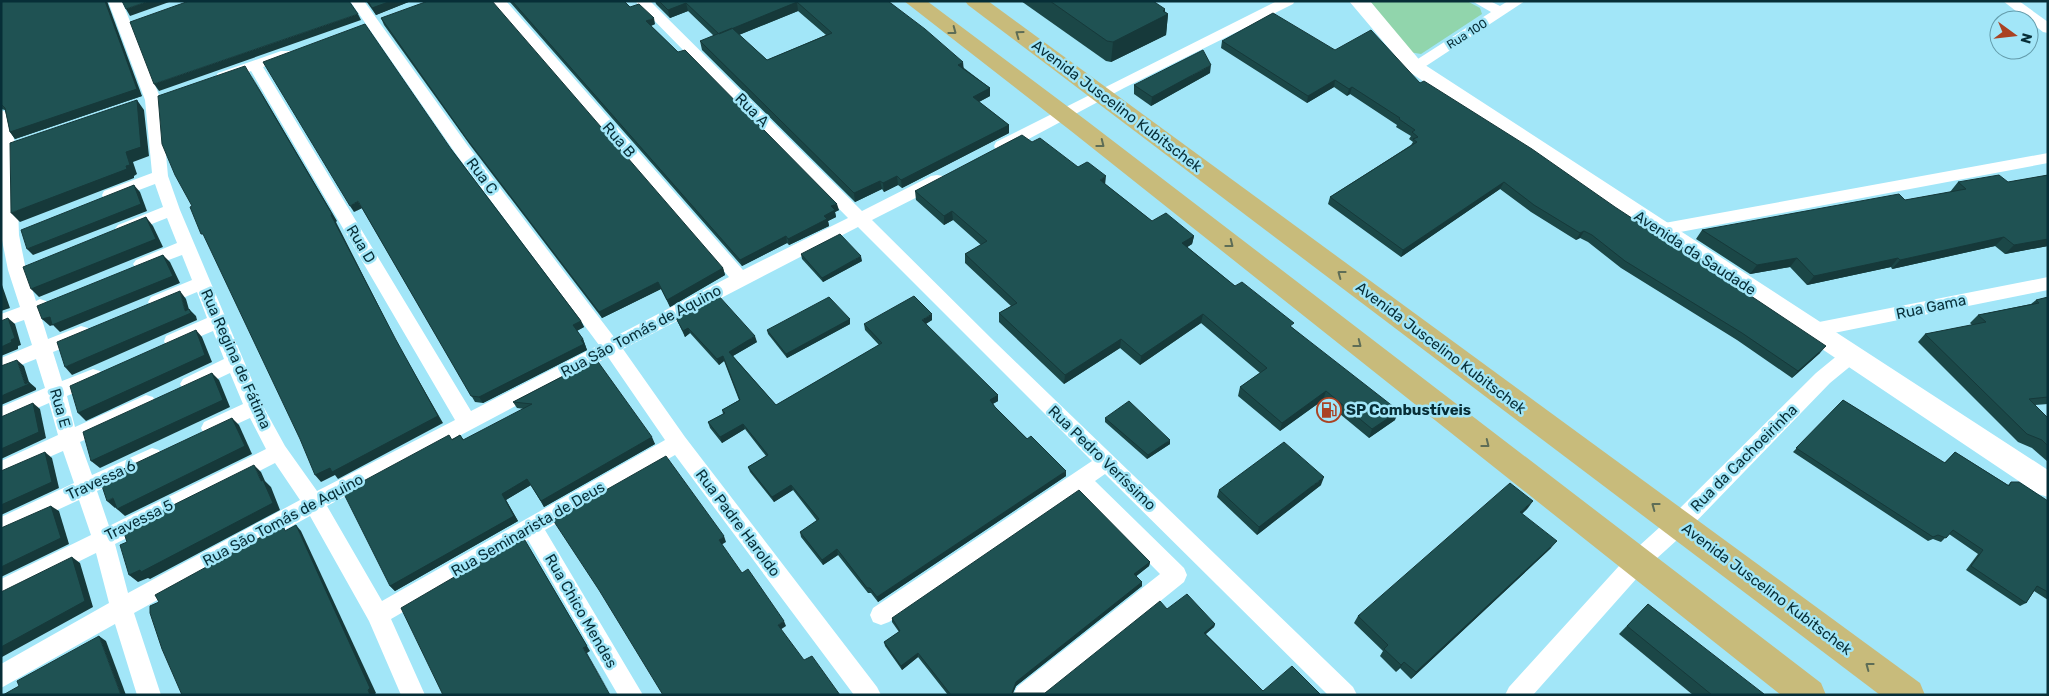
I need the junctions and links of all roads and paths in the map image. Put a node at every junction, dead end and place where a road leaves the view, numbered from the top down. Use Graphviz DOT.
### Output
graph roads {
  1 [pos="114,1"];
  2 [pos="357,1"];
  3 [pos="498,1"];
  4 [pos="642,1"];
  5 [pos="914,1"];
  6 [pos="975,1"];
  7 [pos="1288,1"];
  8 [pos="1360,1"];
  9 [pos="1479,1"];
  10 [pos="1518,1"];
  11 [pos="2010,1"];
  12 [pos="1502,12"];
  13 [pos="390,16"];
  14 [pos="373,22"];
  15 [pos="355,28"];
  16 [pos="2048,29"];
  17 [pos="300,48"];
  18 [pos="255,65"];
  19 [pos="1415,67"];
  20 [pos="209,81"];
  21 [pos="1101,94"];
  22 [pos="158,98"];
  23 [pos="135,106"];
  24 [pos="1063,114"];
  25 [pos="1,115"];
  26 [pos="12,148"];
  27 [pos="989,152"];
  28 [pos="2048,158"];
  29 [pos="955,170"];
  30 [pos="160,176"];
  31 [pos="98,200"];
  32 [pos="172,210"];
  33 [pos="861,219"];
  34 [pos="1659,230"];
  35 [pos="13,234"];
  36 [pos="108,235"];
  37 [pos="187,246"];
  38 [pos="35,263"];
  39 [pos="126,271"];
  40 [pos="9,274"];
  41 [pos="740,278"];
  42 [pos="2048,282"];
  43 [pos="202,283"];
  44 [pos="56,299"];
  45 [pos="140,309"];
  46 [pos="29,310"];
  47 [pos="1,321"];
  48 [pos="218,321"];
  49 [pos="95,327"];
  50 [pos="1814,330"];
  51 [pos="612,348"];
  52 [pos="42,349"];
  53 [pos="155,349"];
  54 [pos="1851,355"];
  55 [pos="236,362"];
  56 [pos="1,366"];
  57 [pos="110,368"];
  58 [pos="56,392"];
  59 [pos="254,407"];
  60 [pos="1,416"];
  61 [pos="467,422"];
  62 [pos="192,437"];
  63 [pos="69,439"];
  64 [pos="678,443"];
  65 [pos="165,450"];
  66 [pos="278,452"];
  67 [pos="1107,462"];
  68 [pos="1,470"];
  69 [pos="1081,481"];
  70 [pos="2048,484"];
  71 [pos="84,487"];
  72 [pos="314,503"];
  73 [pos="1679,524"];
  74 [pos="1,527"];
  75 [pos="532,527"];
  76 [pos="103,538"];
  77 [pos="1637,562"];
  78 [pos="1,590"];
  79 [pos="121,608"];
  80 [pos="378,616"];
  81 [pos="881,616"];
  82 [pos="1,677"];
  83 [pos="150,695"];
  84 [pos="414,695"];
  85 [pos="630,695"];
  86 [pos="869,695"];
  87 [pos="1025,695"];
  88 [pos="1345,695"];
  89 [pos="1517,695"];
  90 [pos="1809,695"];
  91 [pos="1908,695"];
  1 -- 22 [label="street, Rua Regina de Fátima"];
  2 -- 14 [label="street, Rua C"];
  3 -- 41 [label="street, Rua B"];
  4 -- 33 [label="street, Rua A"];
  5 -- 24 [label="main road, one-way"];
  21 -- 6 [label="main road, Avenida Juscelino Kubitschek, one-way"];
  7 -- 21 [label="street"];
  8 -- 19 [label="street, Avenida da Saudade"];
  9 -- 12 [label="street"];
  10 -- 12 [label="street, Rua 100"];
  11 -- 16 [label="street"];
  12 -- 19 [label="street, Rua 100"];
  13 -- 14 [label="street"];
  14 -- 15 [label="street"];
  14 -- 51 [label="street, Rua C"];
  17 -- 18 [label="street"];
  18 -- 20 [label="street"];
  18 -- 61 [label="street, Rua D"];
  19 -- 34 [label="street, Avenida da Saudade"];
  21 -- 24 [label="street"];
  73 -- 21 [label="main road, Avenida Juscelino Kubitschek, one-way"];
  22 -- 23 [label="street"];
  22 -- 30 [label="street, Rua Regina de Fátima"];
  24 -- 27 [label="street"];
  24 -- 77 [label="main road, one-way"];
  25 -- 26 [label="street, Rua E"];
  26 -- 35 [label="street, Rua E"];
  28 -- 34 [label="street"];
  29 -- 33 [label="street, Rua São Tomás de Aquino"];
  30 -- 31 [label="street"];
  30 -- 32 [label="street, Rua Regina de Fátima"];
  32 -- 36 [label="street"];
  32 -- 37 [label="street, Rua Regina de Fátima"];
  33 -- 41 [label="street, Rua São Tomás de Aquino"];
  33 -- 67 [label="street, Rua Pedro Veríssimo"];
  34 -- 50 [label="street, Avenida da Saudade"];
  35 -- 40 [label="street, Rua E"];
  37 -- 39 [label="street"];
  37 -- 43 [label="street, Rua Regina de Fátima"];
  38 -- 40 [label="street"];
  40 -- 46 [label="street, Rua E"];
  41 -- 51 [label="street, Rua São Tomás de Aquino"];
  42 -- 50 [label="street, Rua Gama"];
  43 -- 45 [label="street"];
  43 -- 48 [label="street, Rua Regina de Fátima"];
  44 -- 46 [label="street"];
  46 -- 47 [label="street"];
  46 -- 52 [label="street, Rua E"];
  48 -- 53 [label="street"];
  48 -- 55 [label="street, Rua Regina de Fátima"];
  49 -- 52 [label="street"];
  50 -- 54 [label="street, Avenida da Saudade"];
  51 -- 61 [label="street, Rua São Tomás de Aquino"];
  51 -- 64 [label="street, Rua Padre Haroldo"];
  52 -- 56 [label="street"];
  52 -- 58 [label="street, Rua E"];
  54 -- 70 [label="street, Avenida da Saudade"];
  54 -- 73 [label="street, Rua da Cachoeirinha"];
  55 -- 59 [label="street, Rua Regina de Fátima"];
  55 -- 63 [label="street"];
  57 -- 58 [label="street"];
  58 -- 60 [label="street"];
  58 -- 63 [label="street, Rua E"];
  59 -- 62 [label="street"];
  59 -- 66 [label="street, Rua Regina de Fátima"];
  61 -- 72 [label="street, Rua São Tomás de Aquino"];
  63 -- 68 [label="street"];
  63 -- 71 [label="street, Rua E"];
  64 -- 75 [label="street, Rua Seminarista de Deus"];
  64 -- 86 [label="street, Rua Padre Haroldo"];
  65 -- 71 [label="street, Travessa 6"];
  66 -- 72 [label="street, Rua Regina de Fátima"];
  66 -- 76 [label="street, Travessa 5"];
  67 -- 69 [label="street"];
  67 -- 88 [label="street, Rua Pedro Veríssimo"];
  69 -- 81 [label="street"];
  69 -- 87 [label="street"];
  71 -- 74 [label="street, Travessa 6"];
  71 -- 76 [label="street, Rua E"];
  72 -- 79 [label="street, Rua São Tomás de Aquino"];
  72 -- 80 [label="street, Rua Regina de Fátima"];
  73 -- 77 [label="street, Rua da Cachoeirinha"];
  91 -- 73 [label="main road, Avenida Juscelino Kubitschek, one-way"];
  75 -- 80 [label="street, Rua Seminarista de Deus"];
  75 -- 85 [label="street, Rua Chico Mendes"];
  76 -- 78 [label="street, Travessa 5"];
  76 -- 79 [label="street, Rua E"];
  77 -- 89 [label="street, Rua da Cachoeirinha"];
  77 -- 90 [label="main road"];
  79 -- 82 [label="street, Rua São Tomás de Aquino"];
  79 -- 83 [label="street, Rua E"];
  80 -- 84 [label="street, Rua Regina de Fátima"];
}
